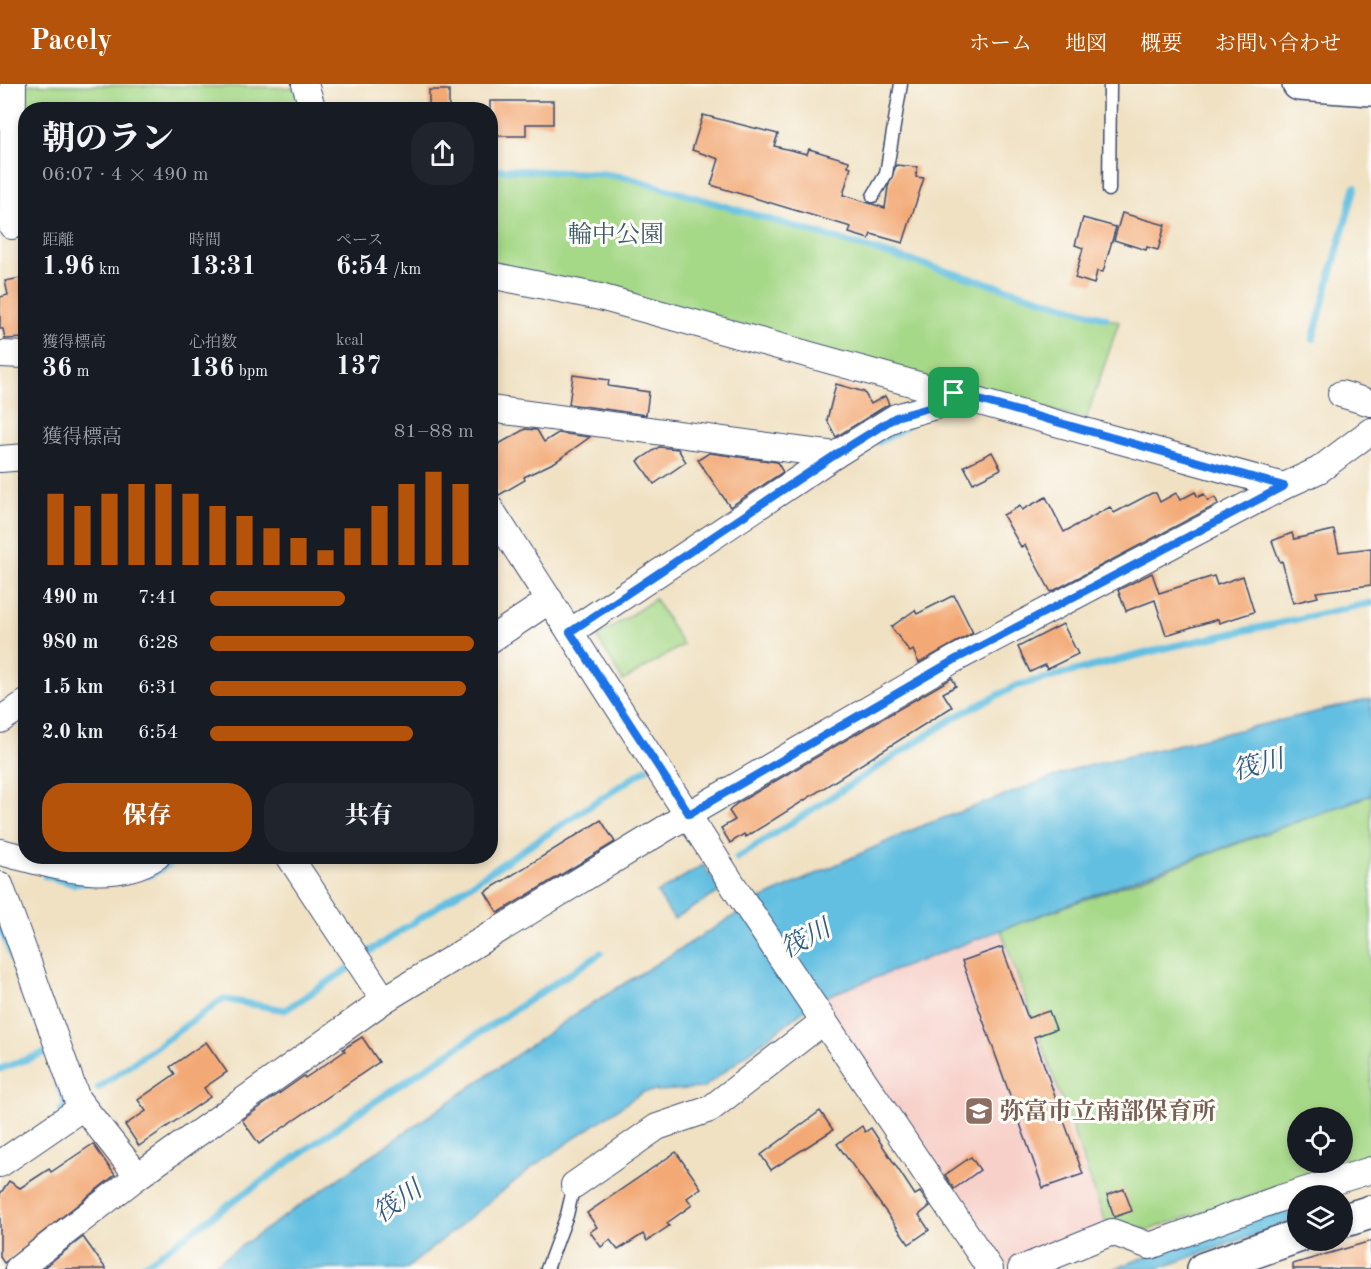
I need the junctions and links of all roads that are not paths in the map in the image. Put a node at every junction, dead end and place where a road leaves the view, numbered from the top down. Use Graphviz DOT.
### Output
graph roads {
  1 [pos="13,84"];
  2 [pos="305,84"];
  3 [pos="902,84"];
  4 [pos="1110,84"];
  5 [pos="1299,84"];
  6 [pos="1371,89"];
  7 [pos="311,102"];
  8 [pos="1109,190"];
  9 [pos="873,196"];
  10 [pos="12,226"];
  11 [pos="498,277"];
  12 [pos="0,354"];
  13 [pos="18,355"];
  14 [pos="954,393"];
  15 [pos="1341,394"];
  16 [pos="1371,403"];
  17 [pos="498,410"];
  18 [pos="1371,431"];
  19 [pos="835,455"];
  20 [pos="18,458"];
  21 [pos="0,459"];
  22 [pos="1284,486"];
  23 [pos="498,520"];
  24 [pos="550,600"];
  25 [pos="570,632"];
  26 [pos="498,635"];
  27 [pos="18,708"];
  28 [pos="0,720"];
  29 [pos="689,814"];
  30 [pos="0,852"];
  31 [pos="18,856"];
  32 [pos="50,864"];
  33 [pos="142,864"];
  34 [pos="294,864"];
  35 [pos="0,885"];
  36 [pos="384,1000"];
  37 [pos="820,1016"];
  38 [pos="83,1107"];
  39 [pos="0,1164"];
  40 [pos="1371,1170"];
  41 [pos="138,1176"];
  42 [pos="574,1185"];
  43 [pos="1371,1212"];
  44 [pos="1353,1218"];
  45 [pos="1287,1240"];
  46 [pos="18,1269"];
  47 [pos="547,1269"];
  48 [pos="990,1269"];
  49 [pos="1022,1269"];
  50 [pos="1204,1269"];
  1 -- 10 [label="street"];
  2 -- 7 [label="street"];
  3 -- 9 [label="lane"];
  4 -- 8 [label="lane"];
  5 -- 6 [label="street"];
  11 -- 14 [label="street"];
  12 -- 13 [label="street"];
  14 -- 19 [label="street"];
  14 -- 22 [label="street"];
  15 -- 16 [label="street"];
  17 -- 19 [label="street"];
  18 -- 22 [label="street"];
  19 -- 25 [label="street"];
  20 -- 21 [label="street"];
  22 -- 29 [label="street"];
  23 -- 24 [label="street"];
  24 -- 25 [label="street"];
  24 -- 26 [label="street"];
  25 -- 29 [label="street"];
  27 -- 28 [label="street"];
  29 -- 36 [label="street"];
  29 -- 37 [label="street"];
  30 -- 31 [label="street"];
  32 -- 33 [label="street"];
  34 -- 36 [label="street"];
  35 -- 38 [label="street"];
  36 -- 41 [label="street"];
  37 -- 42 [label="street"];
  37 -- 48 [label="street"];
  38 -- 39 [label="street"];
  38 -- 41 [label="street"];
  40 -- 49 [label="street"];
  41 -- 46 [label="street"];
  42 -- 47 [label="lane"];
  43 -- 44 [label="street"];
  45 -- 50 [label="street"];
}
